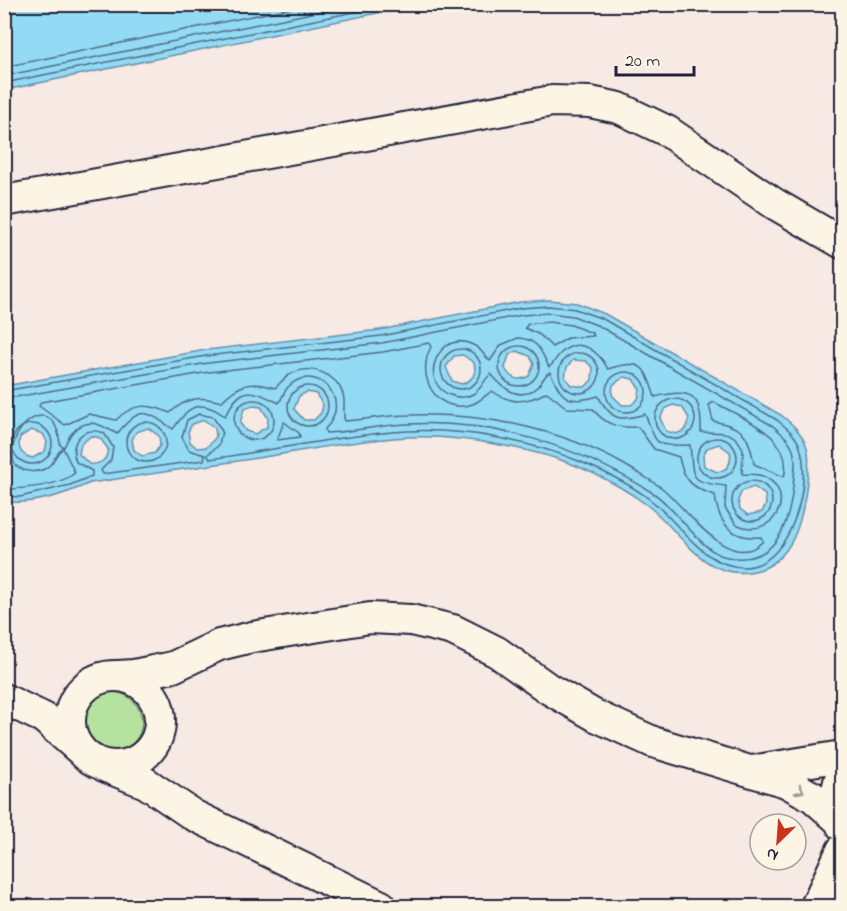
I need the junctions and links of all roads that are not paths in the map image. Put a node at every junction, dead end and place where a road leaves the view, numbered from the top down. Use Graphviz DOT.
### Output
graph roads {
  1 [pos="4,201"];
  2 [pos="843,243"];
  3 [pos="187,662"];
  4 [pos="104,680"];
  5 [pos="4,698"];
  6 [pos="158,734"];
  7 [pos="78,748"];
  8 [pos="843,756"];
  9 [pos="104,766"];
  10 [pos="754,771"];
  11 [pos="843,772"];
  12 [pos="193,815"];
  13 [pos="841,823"];
  14 [pos="843,850"];
  15 [pos="381,906"];
  16 [pos="816,906"];
  1 -- 2 [label="street"];
  3 -- 4 [label="street"];
  3 -- 6 [label="street"];
  3 -- 10 [label="street"];
  4 -- 5 [label="street"];
  4 -- 6 [label="street"];
  4 -- 7 [label="street"];
  5 -- 7 [label="street"];
  6 -- 9 [label="street"];
  6 -- 12 [label="street"];
  7 -- 9 [label="street"];
  8 -- 10 [label="street"];
  9 -- 12 [label="street"];
  10 -- 13 [label="street, one-way"];
  11 -- 13 [label="street"];
  12 -- 15 [label="street"];
  14 -- 16 [label="street"];
}
